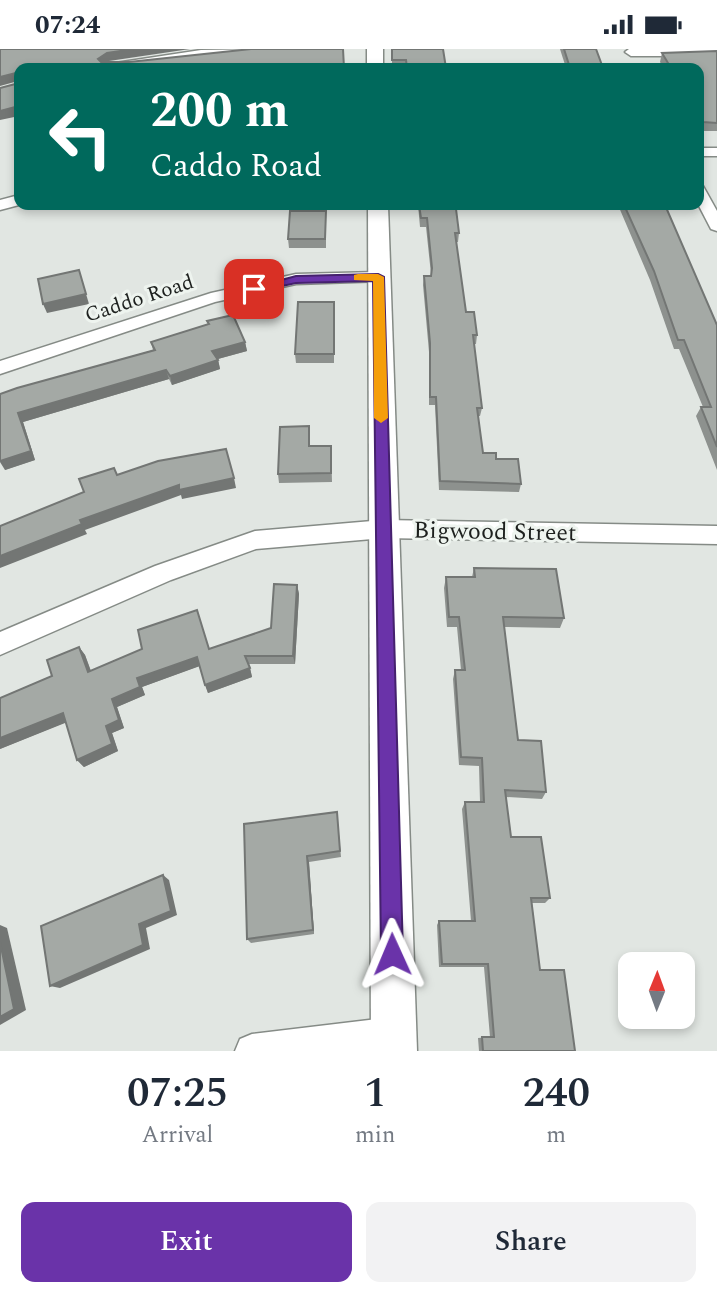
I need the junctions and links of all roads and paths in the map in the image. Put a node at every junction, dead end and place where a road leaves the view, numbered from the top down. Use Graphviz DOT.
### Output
graph roads {
  1 [pos="267,49"];
  2 [pos="630,51"];
  3 [pos="717,53"];
  4 [pos="142,63"];
  5 [pos="704,200"];
  6 [pos="377,210"];
  7 [pos="717,226"];
  8 [pos="378,277"];
  9 [pos="0,368"];
  10 [pos="384,529"];
  11 [pos="717,535"];
  12 [pos="0,644"];
  13 [pos="394,1042"];
  14 [pos="252,1051"];
  1 -- 4 [label="street"];
  2 -- 3 [label="street"];
  5 -- 7 [label="street"];
  6 -- 8 [label="street"];
  8 -- 9 [label="street, Caddo Road"];
  8 -- 10 [label="street"];
  10 -- 11 [label="street, Bigwood Street"];
  10 -- 12 [label="street, Bigwood Street"];
  10 -- 13 [label="street"];
  13 -- 14 [label="street"];
}
